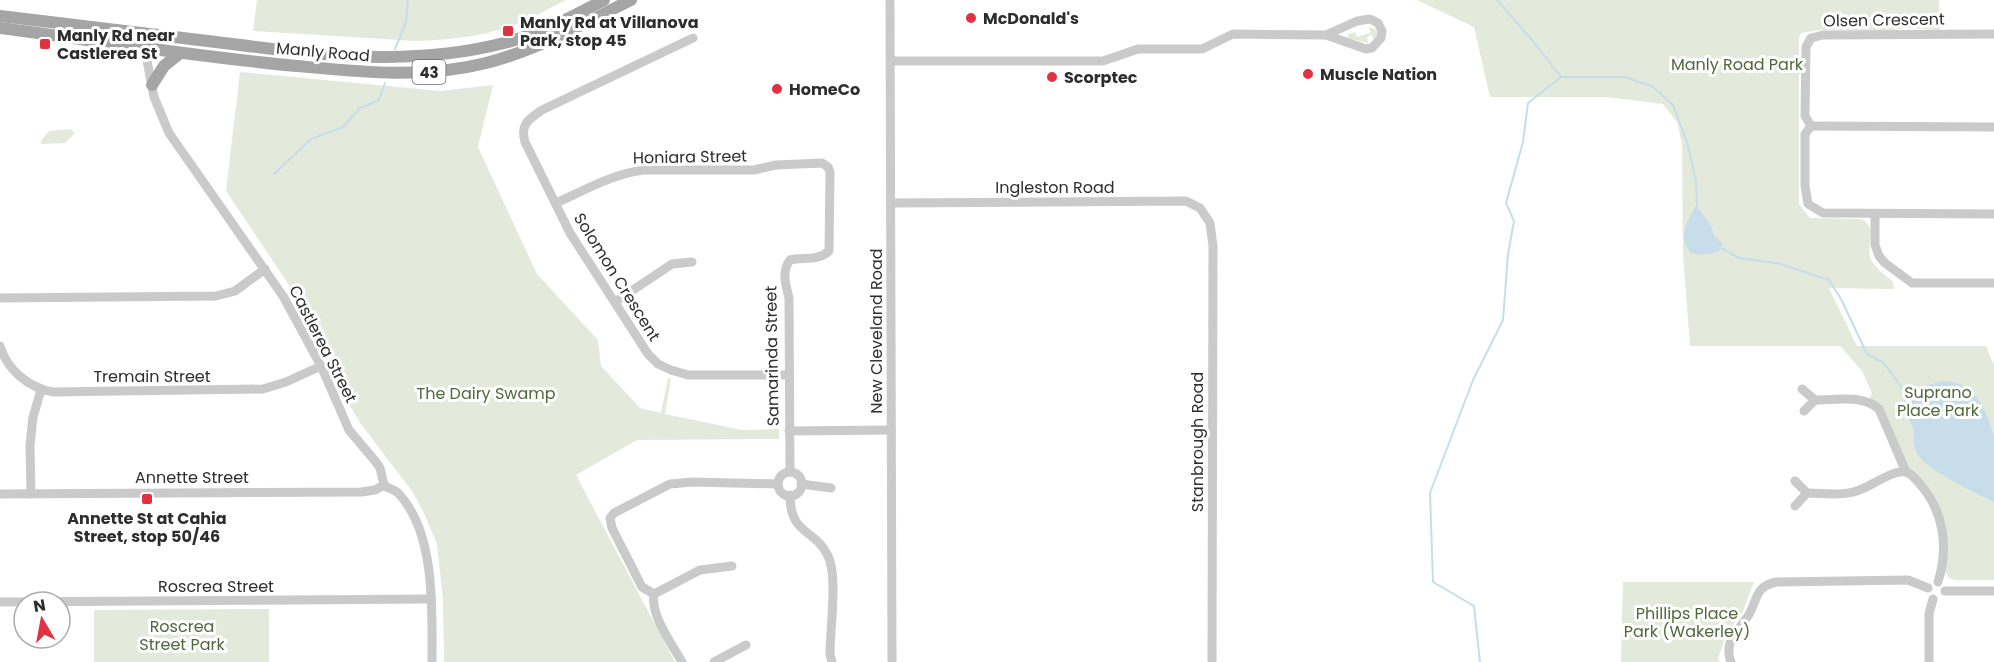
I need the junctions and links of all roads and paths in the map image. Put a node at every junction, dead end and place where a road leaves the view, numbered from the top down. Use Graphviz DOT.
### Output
graph roads {
  1 [pos="604,0"];
  2 [pos="631,0"];
  3 [pos="890,0"];
  4 [pos="0,16"];
  5 [pos="0,28"];
  6 [pos="143,33"];
  7 [pos="1994,34"];
  8 [pos="1326,35"];
  9 [pos="693,38"];
  10 [pos="145,49"];
  11 [pos="180,53"];
  12 [pos="891,61"];
  13 [pos="152,85"];
  14 [pos="1811,126"];
  15 [pos="1994,127"];
  16 [pos="828,167"];
  17 [pos="556,203"];
  18 [pos="891,203"];
  19 [pos="1875,214"];
  20 [pos="1994,214"];
  21 [pos="1210,223"];
  22 [pos="692,262"];
  23 [pos="265,269"];
  24 [pos="1994,283"];
  25 [pos="0,298"];
  26 [pos="615,302"];
  27 [pos="0,349"];
  28 [pos="321,366"];
  29 [pos="789,375"];
  30 [pos="1802,389"];
  31 [pos="41,390"];
  32 [pos="1815,400"];
  33 [pos="1804,411"];
  34 [pos="891,430"];
  35 [pos="789,431"];
  36 [pos="790,472"];
  37 [pos="1906,472"];
  38 [pos="1795,481"];
  39 [pos="384,484"];
  40 [pos="778,484"];
  41 [pos="801,484"];
  42 [pos="831,488"];
  43 [pos="1807,493"];
  44 [pos="0,494"];
  45 [pos="31,494"];
  46 [pos="789,495"];
  47 [pos="1795,506"];
  48 [pos="732,567"];
  49 [pos="1938,582"];
  50 [pos="1928,588"];
  51 [pos="1945,591"];
  52 [pos="1994,591"];
  53 [pos="654,594"];
  54 [pos="431,599"];
  55 [pos="1933,599"];
  56 [pos="0,602"];
  57 [pos="746,645"];
  58 [pos="432,662"];
  59 [pos="682,662"];
  60 [pos="714,662"];
  61 [pos="832,662"];
  62 [pos="892,662"];
  63 [pos="1212,662"];
  64 [pos="1731,662"];
  65 [pos="1929,662"];
  1 -- 6 [label="main road, Manly Road / 43"];
  2 -- 11 [label="main road, Manly Road / 43"];
  3 -- 12 [label="street, New Cleveland Road"];
  4 -- 6 [label="main road, Manly Road / 43"];
  5 -- 10 [label="main road, Manly Road / 43"];
  6 -- 10 [label="street, Castlerea Street"];
  7 -- 14 [label="street, Olsen Crescent"];
  8 -- 8 [label="street"];
  8 -- 12 [label="street"];
  9 -- 17 [label="street, Solomon Crescent"];
  10 -- 11 [label="main road, Manly Road / 43"];
  10 -- 13 [label="street, Castlerea Street"];
  11 -- 13 [label="main road"];
  12 -- 18 [label="street, New Cleveland Road"];
  13 -- 23 [label="street, Castlerea Street"];
  14 -- 15 [label="street"];
  14 -- 19 [label="street, Olsen Crescent"];
  16 -- 17 [label="street, Honiara Street"];
  16 -- 29 [label="street, Samarinda Street"];
  17 -- 26 [label="street, Solomon Crescent"];
  18 -- 21 [label="street, Ingleston Road"];
  18 -- 34 [label="street, New Cleveland Road"];
  19 -- 20 [label="street, Olsen Crescent"];
  19 -- 24 [label="street"];
  21 -- 63 [label="street, Stanbrough Road"];
  22 -- 26 [label="street"];
  23 -- 25 [label="street"];
  23 -- 28 [label="street, Castlerea Street"];
  26 -- 29 [label="street, Solomon Crescent"];
  27 -- 31 [label="street"];
  28 -- 31 [label="street, Tremain Street"];
  28 -- 39 [label="street, Castlerea Street"];
  29 -- 35 [label="street, Samarinda Street"];
  30 -- 32 [label="street"];
  31 -- 45 [label="street"];
  32 -- 33 [label="street"];
  32 -- 37 [label="street"];
  34 -- 35 [label="street"];
  34 -- 62 [label="street, New Cleveland Road"];
  35 -- 36 [label="street, Samarinda Street"];
  36 -- 40 [label="street"];
  36 -- 41 [label="street"];
  37 -- 43 [label="street"];
  37 -- 49 [label="street"];
  38 -- 43 [label="street"];
  39 -- 45 [label="street, Annette Street"];
  39 -- 54 [label="street, Castlerea Street"];
  40 -- 46 [label="street"];
  40 -- 53 [label="street"];
  41 -- 42 [label="street"];
  41 -- 46 [label="street"];
  43 -- 47 [label="street"];
  44 -- 45 [label="street, Annette Street"];
  46 -- 61 [label="street"];
  48 -- 53 [label="street"];
  49 -- 50 [label="street"];
  49 -- 51 [label="street"];
  50 -- 55 [label="street"];
  50 -- 64 [label="street"];
  51 -- 52 [label="street"];
  51 -- 55 [label="street"];
  53 -- 59 [label="street"];
  54 -- 56 [label="street, Roscrea Street"];
  54 -- 58 [label="street, Castlerea Street"];
  55 -- 65 [label="street"];
  57 -- 60 [label="street"];
}
